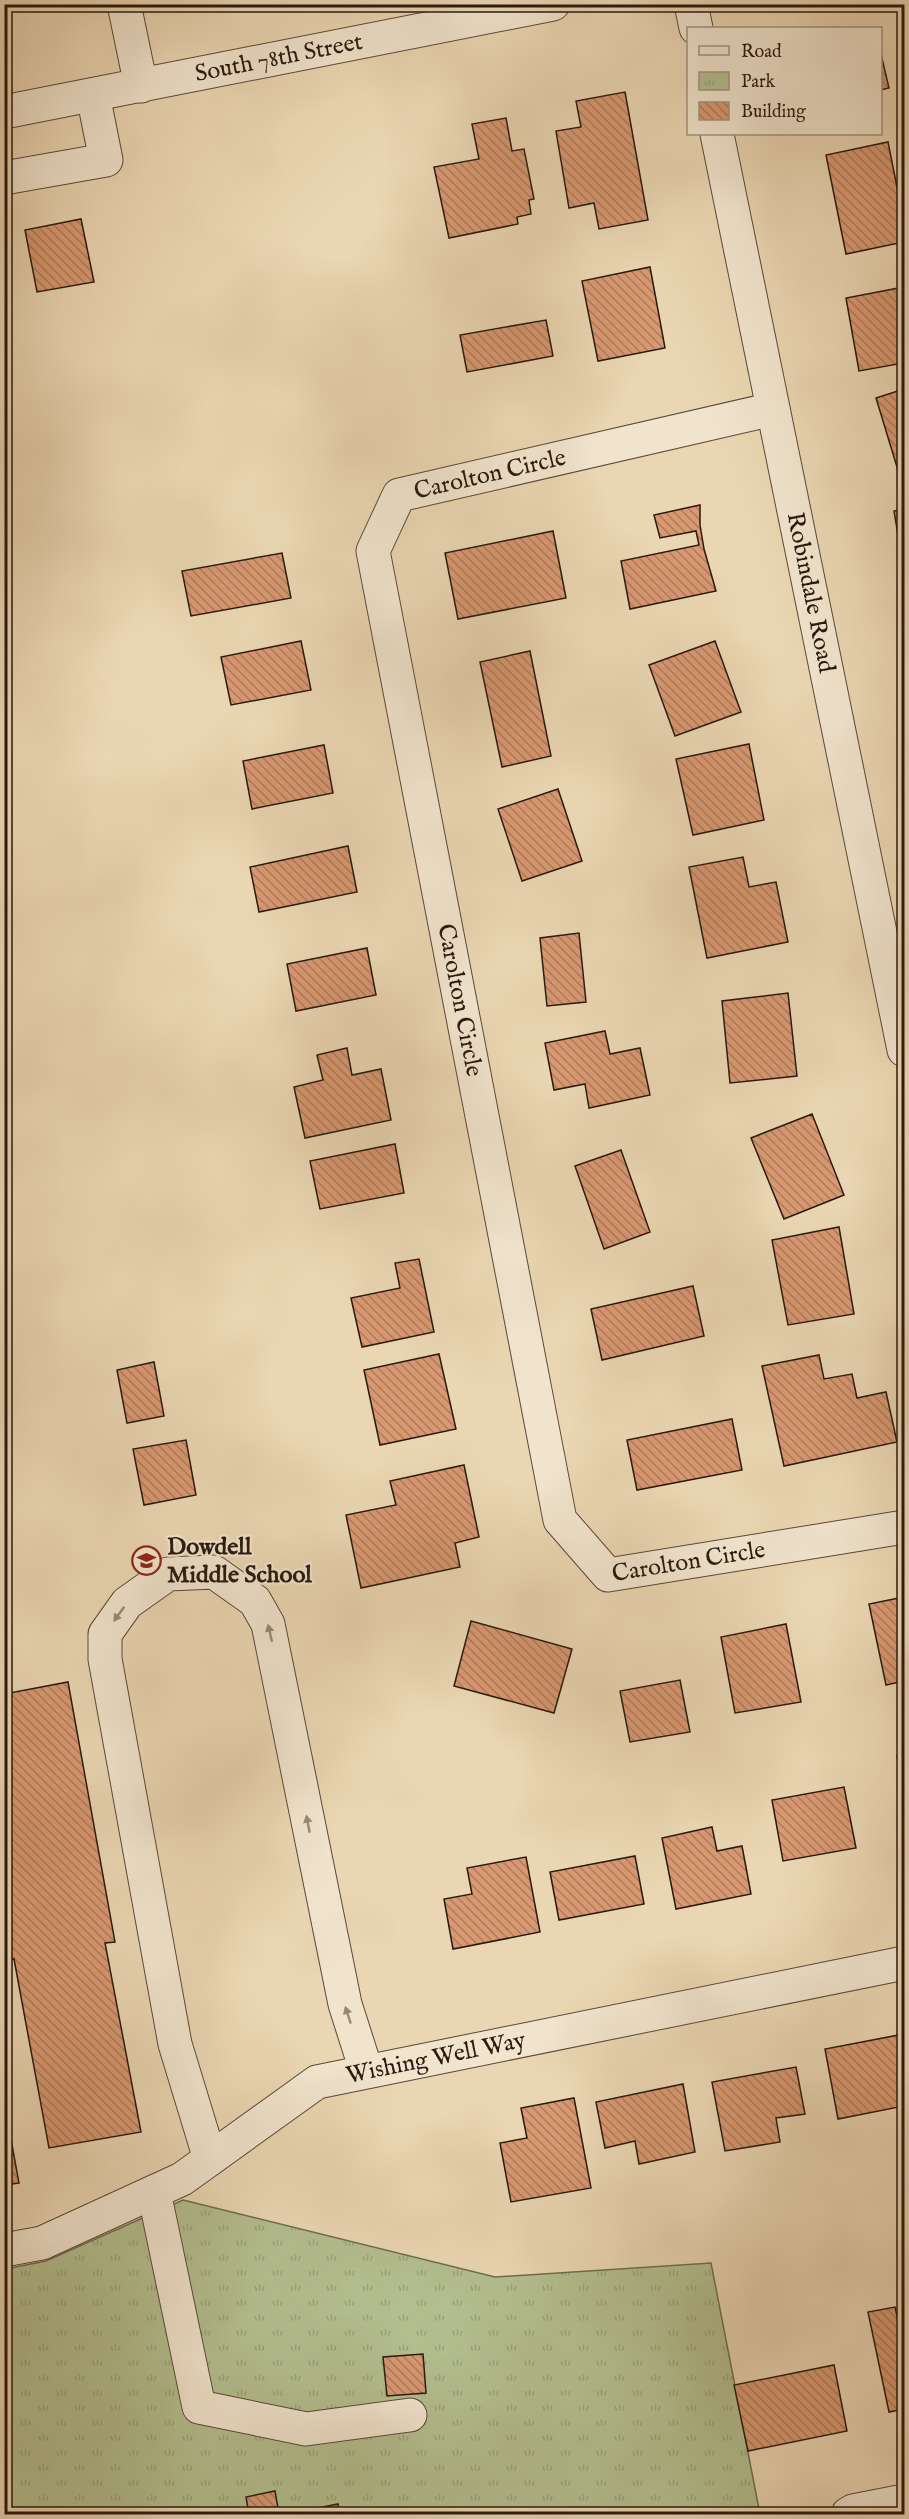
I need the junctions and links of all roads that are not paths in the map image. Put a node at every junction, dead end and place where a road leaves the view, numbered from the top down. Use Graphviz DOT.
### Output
graph roads {
  1 [pos="124,4"];
  2 [pos="691,4"];
  3 [pos="552,5"];
  4 [pos="696,27"];
  5 [pos="141,86"];
  6 [pos="93,95"];
  7 [pos="4,112"];
  8 [pos="717,135"];
  9 [pos="4,178"];
  10 [pos="773,409"];
  11 [pos="904,1050"];
  12 [pos="904,1527"];
  13 [pos="904,1964"];
  14 [pos="366,2070"];
  15 [pos="210,2159"];
  16 [pos="154,2192"];
  17 [pos="4,2250"];
  18 [pos="410,2415"];
  19 [pos="904,2501"];
  20 [pos="848,2514"];
  1 -- 5 [label="street"];
  2 -- 4 [label="street"];
  3 -- 5 [label="street, South 78th Street"];
  5 -- 6 [label="street, South 78th Street"];
  6 -- 7 [label="street, South 78th Street"];
  6 -- 9 [label="street"];
  8 -- 10 [label="street, Robindale Road"];
  10 -- 11 [label="street, Robindale Road"];
  10 -- 12 [label="street, Carolton Circle"];
  13 -- 14 [label="street, Wishing Well Way"];
  14 -- 15 [label="street, Wishing Well Way"];
  14 -- 15 [label="street, one-way"];
  15 -- 16 [label="street, Wishing Well Way"];
  16 -- 17 [label="street, Wishing Well Way"];
  16 -- 18 [label="street"];
  19 -- 20 [label="street"];
}
